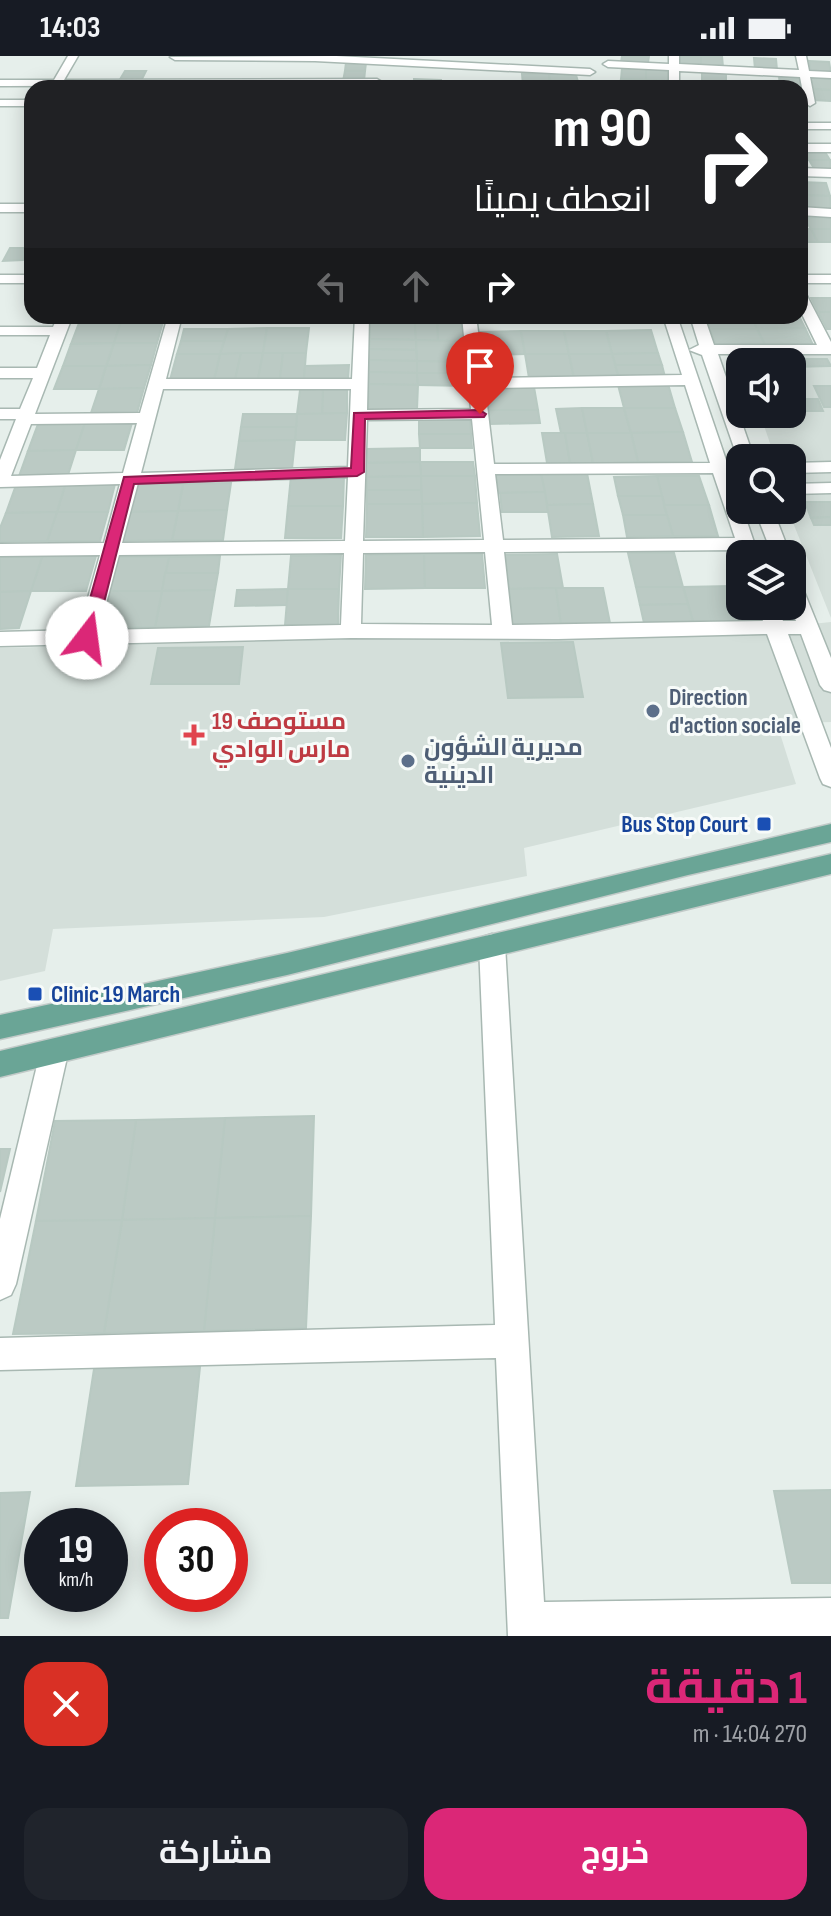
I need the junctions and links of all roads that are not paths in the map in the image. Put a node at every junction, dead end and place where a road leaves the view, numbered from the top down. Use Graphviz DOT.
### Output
graph roads {
  1 [pos="73,56"];
  2 [pos="175,56"];
  3 [pos="409,56"];
  4 [pos="527,56"];
  5 [pos="593,56"];
  6 [pos="742,56"];
  7 [pos="801,56"];
  8 [pos="265,57"];
  9 [pos="315,57"];
  10 [pos="608,60"];
  11 [pos="674,61"];
  12 [pos="378,62"];
  13 [pos="470,62"];
  14 [pos="397,64"];
  15 [pos="524,70"];
  16 [pos="805,74"];
  17 [pos="743,75"];
  18 [pos="831,75"];
  19 [pos="608,78"];
  20 [pos="59,80"];
  21 [pos="163,80"];
  22 [pos="260,80"];
  23 [pos="311,80"];
  24 [pos="378,80"];
  25 [pos="518,80"];
  26 [pos="805,80"];
  27 [pos="0,83"];
  28 [pos="24,84"];
  29 [pos="0,101"];
  30 [pos="24,101"];
  31 [pos="808,102"];
  32 [pos="825,103"];
  33 [pos="808,126"];
  34 [pos="831,126"];
  35 [pos="808,148"];
  36 [pos="831,148"];
  37 [pos="808,172"];
  38 [pos="831,173"];
  39 [pos="0,208"];
  40 [pos="24,208"];
  41 [pos="808,212"];
  42 [pos="831,213"];
  43 [pos="0,279"];
  44 [pos="24,279"];
  45 [pos="808,279"];
  46 [pos="831,279"];
  47 [pos="808,311"];
  48 [pos="44,324"];
  49 [pos="62,324"];
  50 [pos="173,324"];
  51 [pos="362,324"];
  52 [pos="470,324"];
  53 [pos="673,324"];
  54 [pos="700,324"];
  55 [pos="0,331"];
  56 [pos="829,349"];
  57 [pos="683,350"];
  58 [pos="710,350"];
  59 [pos="0,373"];
  60 [pos="42,373"];
  61 [pos="693,380"];
  62 [pos="476,383"];
  63 [pos="156,384"];
  64 [pos="360,384"];
  65 [pos="0,414"];
  66 [pos="480,414"];
  67 [pos="359,415"];
  68 [pos="26,416"];
  69 [pos="145,418"];
  70 [pos="740,444"];
  71 [pos="831,467"];
  72 [pos="806,468"];
  73 [pos="485,469"];
  74 [pos="721,469"];
  75 [pos="726,469"];
  76 [pos="357,472"];
  77 [pos="1,478"];
  78 [pos="129,480"];
  79 [pos="831,488"];
  80 [pos="806,489"];
  81 [pos="744,540"];
  82 [pos="493,545"];
  83 [pos="355,546"];
  84 [pos="110,549"];
  85 [pos="726,549"];
  86 [pos="0,550"];
  87 [pos="806,619"];
  88 [pos="771,620"];
  89 [pos="809,627"];
  90 [pos="774,628"];
  91 [pos="351,631"];
  92 [pos="503,631"];
  93 [pos="87,638"];
  94 [pos="0,639"];
  95 [pos="831,685"];
  96 [pos="831,778"];
  97 [pos="831,833"];
  98 [pos="831,864"];
  99 [pos="492,945"];
  100 [pos="0,1027"];
  101 [pos="54,1053"];
  102 [pos="0,1064"];
  103 [pos="0,1284"];
  104 [pos="511,1341"];
  105 [pos="0,1354"];
  106 [pos="831,1617"];
  107 [pos="527,1628"];
  1 -- 20 [label="street"];
  2 -- 8 [label="street"];
  2 -- 21 [label="street"];
  3 -- 14 [label="street"];
  4 -- 15 [label="street"];
  5 -- 15 [label="street"];
  6 -- 17 [label="street"];
  7 -- 16 [label="street"];
  8 -- 9 [label="street"];
  8 -- 22 [label="street"];
  9 -- 12 [label="street"];
  9 -- 23 [label="street"];
  10 -- 11 [label="street"];
  10 -- 19 [label="street"];
  11 -- 17 [label="street"];
  12 -- 14 [label="street"];
  12 -- 24 [label="street"];
  13 -- 14 [label="street"];
  13 -- 15 [label="street"];
  15 -- 25 [label="street"];
  16 -- 17 [label="street"];
  16 -- 18 [label="street"];
  16 -- 26 [label="street"];
  27 -- 28 [label="street"];
  29 -- 30 [label="street"];
  31 -- 32 [label="street"];
  33 -- 34 [label="street"];
  35 -- 36 [label="street"];
  37 -- 38 [label="street"];
  39 -- 40 [label="street"];
  41 -- 42 [label="street"];
  43 -- 44 [label="street"];
  45 -- 46 [label="street"];
  47 -- 56 [label="street"];
  48 -- 55 [label="street"];
  49 -- 60 [label="street"];
  50 -- 63 [label="street"];
  51 -- 64 [label="street"];
  52 -- 62 [label="street"];
  53 -- 57 [label="street"];
  54 -- 58 [label="street"];
  56 -- 58 [label="street"];
  57 -- 58 [label="street"];
  57 -- 61 [label="street"];
  58 -- 70 [label="street"];
  59 -- 60 [label="street"];
  60 -- 68 [label="street"];
  61 -- 62 [label="street"];
  61 -- 74 [label="street"];
  62 -- 66 [label="street"];
  63 -- 64 [label="street"];
  63 -- 69 [label="street"];
  64 -- 67 [label="street"];
  65 -- 68 [label="street"];
  66 -- 67 [label="street"];
  66 -- 73 [label="street"];
  67 -- 76 [label="street"];
  68 -- 69 [label="street"];
  68 -- 77 [label="street"];
  69 -- 78 [label="street"];
  71 -- 72 [label="street"];
  73 -- 74 [label="street"];
  73 -- 82 [label="street"];
  74 -- 75 [label="street"];
  74 -- 81 [label="street"];
  76 -- 78 [label="street"];
  76 -- 83 [label="street"];
  77 -- 78 [label="street"];
  78 -- 84 [label="street"];
  79 -- 80 [label="street"];
  82 -- 83 [label="street"];
  82 -- 85 [label="street"];
  82 -- 92 [label="street"];
  83 -- 84 [label="street"];
  83 -- 91 [label="street"];
  84 -- 86 [label="street"];
  84 -- 93 [label="street"];
  87 -- 89 [label="street"];
  88 -- 90 [label="street"];
  89 -- 90 [label="street"];
  89 -- 95 [label="street"];
  90 -- 92 [label="street"];
  90 -- 96 [label="street"];
  91 -- 92 [label="street"];
  91 -- 93 [label="street"];
  93 -- 94 [label="street"];
  97 -- 100 [label="main road"];
  98 -- 99 [label="main road"];
  99 -- 101 [label="main road"];
  99 -- 104 [label="street"];
  101 -- 102 [label="main road"];
  101 -- 103 [label="street"];
  104 -- 105 [label="street"];
  104 -- 107 [label="street"];
  106 -- 107 [label="street"];
}
